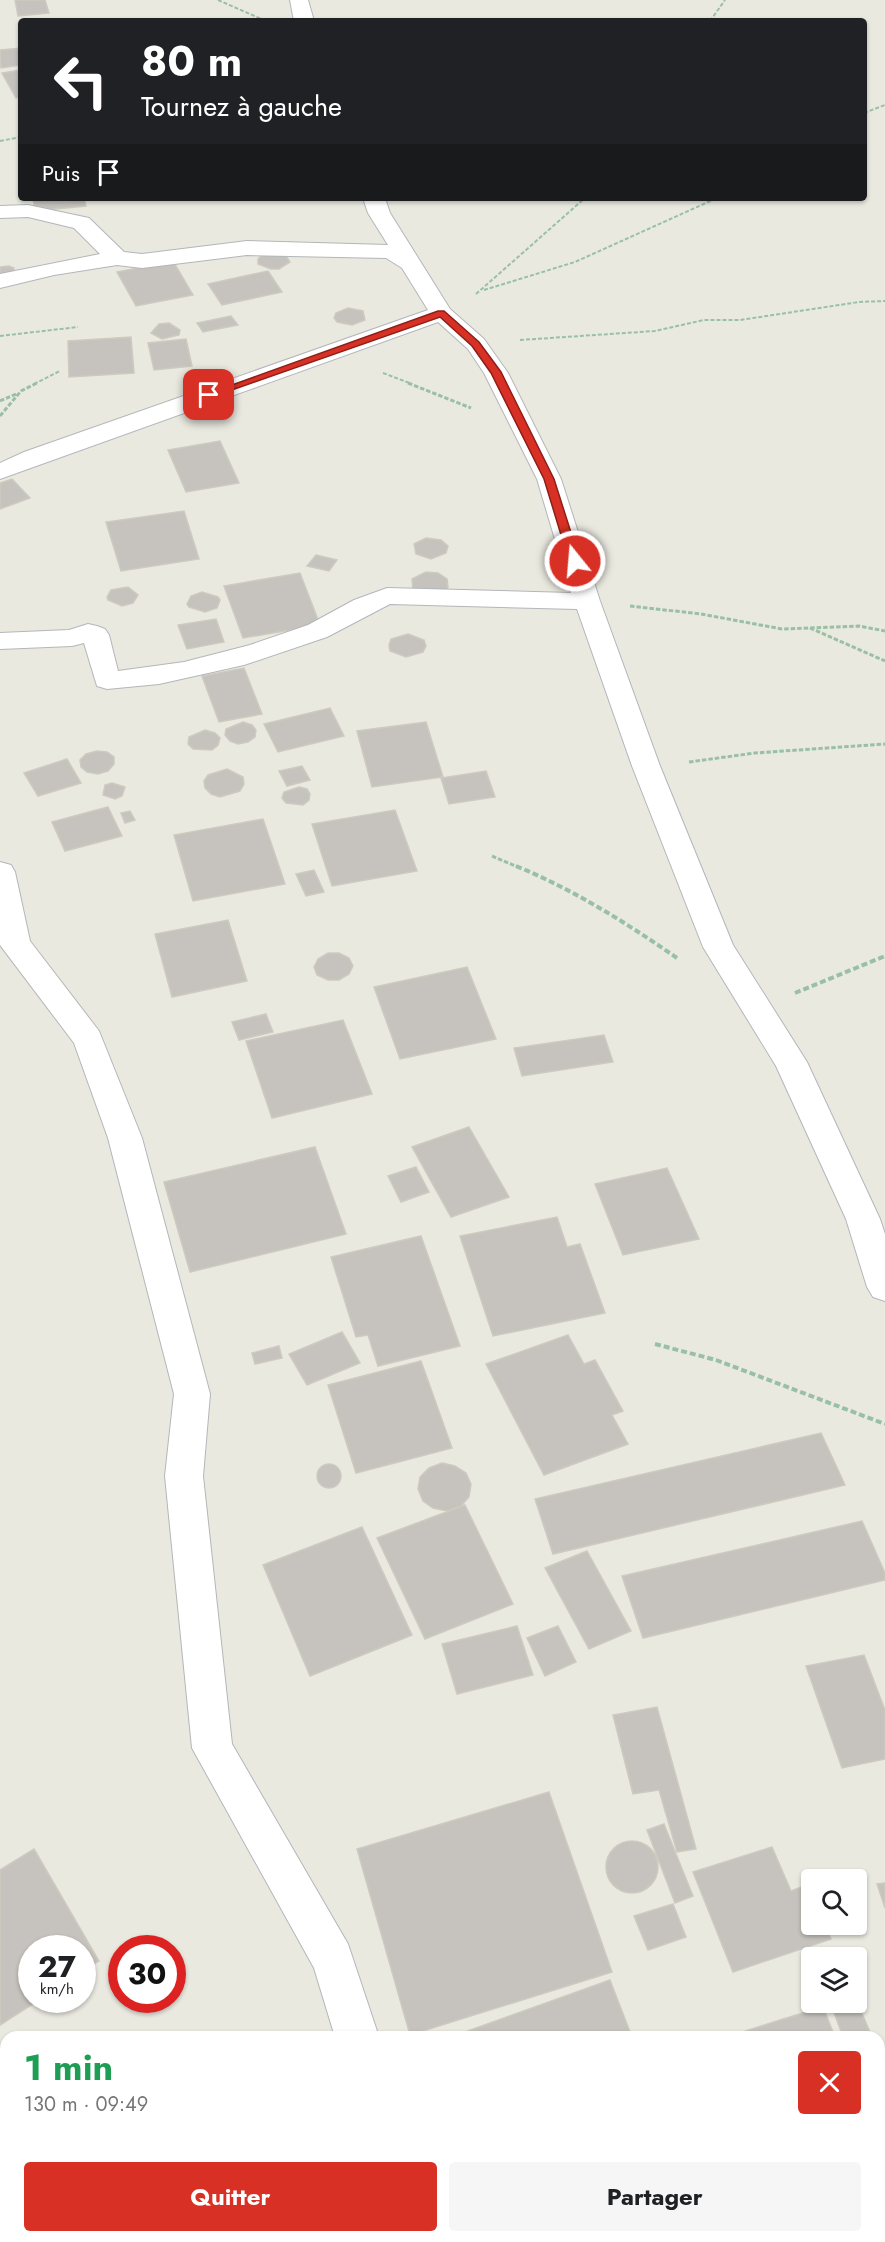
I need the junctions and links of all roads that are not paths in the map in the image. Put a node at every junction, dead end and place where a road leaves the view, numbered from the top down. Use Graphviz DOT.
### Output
graph roads {
  1 [pos="299,0"];
  2 [pos="303,18"];
  3 [pos="375,201"];
  4 [pos="0,212"];
  5 [pos="117,258"];
  6 [pos="411,264"];
  7 [pos="0,281"];
  8 [pos="441,313"];
  9 [pos="0,472"];
  10 [pos="587,601"];
  11 [pos="0,641"];
  12 [pos="0,872"];
  13 [pos="885,1287"];
  14 [pos="355,2031"];
  1 -- 2 [label="street"];
  3 -- 6 [label="street"];
  4 -- 5 [label="street"];
  5 -- 6 [label="street"];
  5 -- 7 [label="street"];
  6 -- 8 [label="street"];
  8 -- 9 [label="street"];
  8 -- 10 [label="street"];
  10 -- 11 [label="street"];
  10 -- 13 [label="street"];
  12 -- 14 [label="street"];
}
